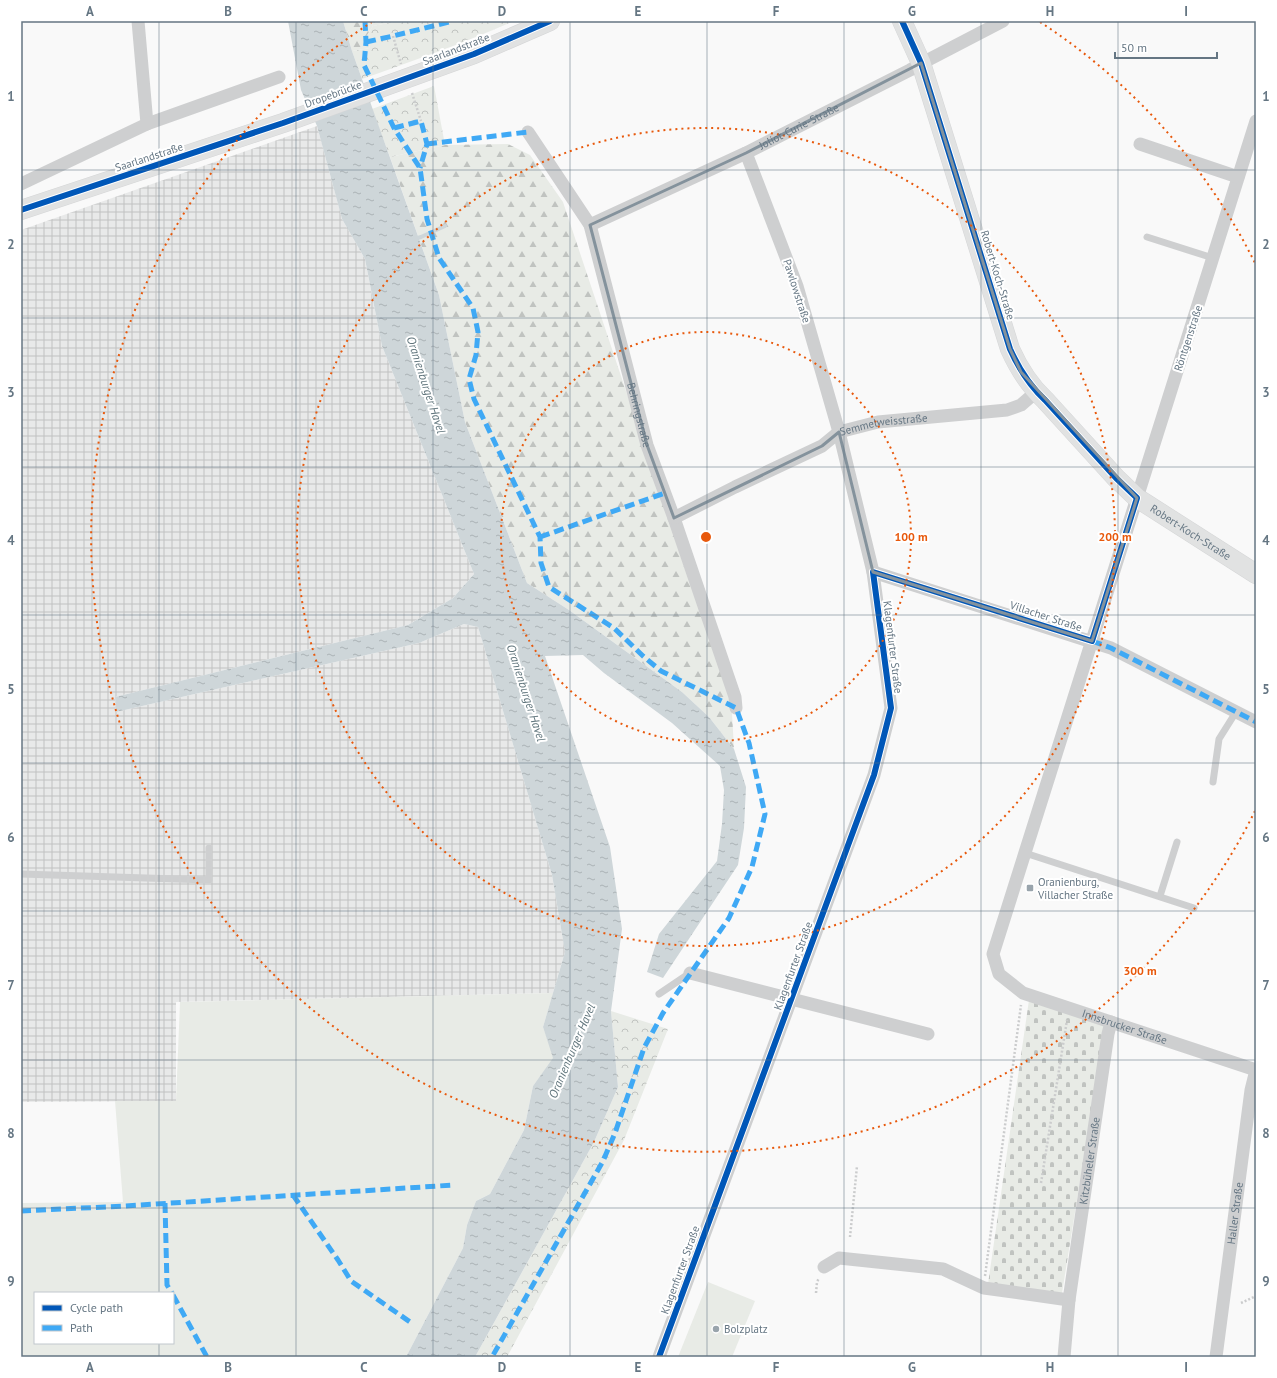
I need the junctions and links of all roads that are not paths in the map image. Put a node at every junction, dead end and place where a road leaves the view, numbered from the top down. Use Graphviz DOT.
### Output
graph roads {
  1 [pos="138,21"];
  2 [pos="550,21"];
  3 [pos="902,21"];
  4 [pos="1004,21"];
  5 [pos="921,63"];
  6 [pos="280,77"];
  7 [pos="391,85"];
  8 [pos="1256,120"];
  9 [pos="283,123"];
  10 [pos="147,124"];
  11 [pos="528,132"];
  12 [pos="1140,144"];
  13 [pos="746,153"];
  14 [pos="1238,177"];
  15 [pos="21,184"];
  16 [pos="21,210"];
  17 [pos="590,226"];
  18 [pos="1147,236"];
  19 [pos="1213,258"];
  20 [pos="1036,392"];
  21 [pos="839,432"];
  22 [pos="1137,498"];
  23 [pos="674,518"];
  24 [pos="873,572"];
  25 [pos="1256,574"];
  26 [pos="1092,641"];
  27 [pos="736,708"];
  28 [pos="1236,712"];
  29 [pos="1256,722"];
  30 [pos="1213,782"];
  31 [pos="1177,842"];
  32 [pos="209,848"];
  33 [pos="1025,853"];
  34 [pos="21,874"];
  35 [pos="1160,896"];
  36 [pos="1194,908"];
  37 [pos="690,973"];
  38 [pos="999,974"];
  39 [pos="660,994"];
  40 [pos="791,998"];
  41 [pos="1111,1022"];
  42 [pos="928,1034"];
  43 [pos="1256,1070"];
  44 [pos="824,1267"];
  45 [pos="1069,1300"];
  46 [pos="659,1357"];
  47 [pos="1064,1357"];
  48 [pos="1216,1357"];
  1 -- 10 [label="street"];
  2 -- 7 [label="street, Saarlandstraße"];
  3 -- 5 [label="street, Robert-Koch-Straße"];
  4 -- 5 [label="street, Joliot-Curie-Straße"];
  5 -- 13 [label="street, Joliot-Curie-Straße"];
  5 -- 20 [label="street, Robert-Koch-Straße"];
  6 -- 10 [label="street"];
  7 -- 9 [label="street, Dropebrücke"];
  8 -- 14 [label="street, Röntgenstraße"];
  9 -- 16 [label="street, Saarlandstraße"];
  10 -- 15 [label="street"];
  11 -- 17 [label="street, Behringstraße"];
  12 -- 14 [label="street"];
  13 -- 17 [label="street, Joliot-Curie-Straße"];
  13 -- 21 [label="street, Pawlowstraße"];
  14 -- 19 [label="street, Röntgenstraße"];
  17 -- 23 [label="street, Behringstraße"];
  18 -- 19 [label="lane"];
  19 -- 22 [label="street, Röntgenstraße"];
  20 -- 21 [label="street, Semmelweisstraße"];
  20 -- 22 [label="street, Robert-Koch-Straße"];
  21 -- 23 [label="street, Semmelweisstraße"];
  21 -- 24 [label="street, Klagenfurter Straße"];
  22 -- 25 [label="street, Robert-Koch-Straße"];
  22 -- 26 [label="street, Villacher Straße"];
  23 -- 27 [label="street, Behringstraße"];
  24 -- 26 [label="street, Villacher Straße"];
  24 -- 40 [label="street, Klagenfurter Straße"];
  26 -- 28 [label="street"];
  26 -- 33 [label="street, Villacher Straße"];
  28 -- 29 [label="street"];
  28 -- 30 [label="lane"];
  31 -- 35 [label="lane"];
  32 -- 34 [label="lane"];
  33 -- 35 [label="lane"];
  33 -- 38 [label="street, Villacher Straße"];
  35 -- 36 [label="lane"];
  37 -- 39 [label="lane"];
  37 -- 40 [label="street, Klagenfurter Straße"];
  38 -- 41 [label="street, Innsbrucker Straße"];
  40 -- 42 [label="street, Klagenfurter Straße"];
  40 -- 46 [label="street, Klagenfurter Straße"];
  41 -- 43 [label="street, Innsbrucker Straße"];
  41 -- 45 [label="street, Kitzbüheler Straße"];
  43 -- 48 [label="street, Haller Straße"];
  44 -- 45 [label="street"];
  45 -- 47 [label="street, Kitzbüheler Straße"];
}
